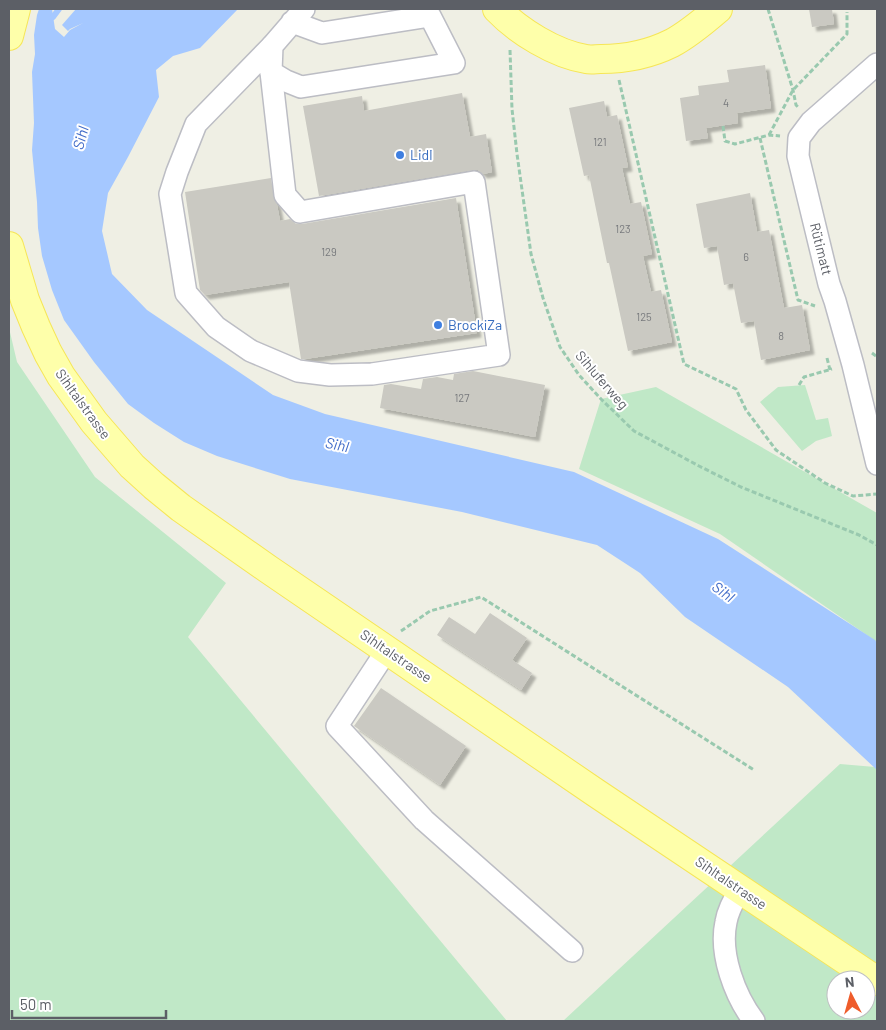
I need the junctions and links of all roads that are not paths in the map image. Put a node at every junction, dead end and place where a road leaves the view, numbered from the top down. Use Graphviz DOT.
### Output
graph roads {
  1 [pos="16,9"];
  2 [pos="497,9"];
  3 [pos="718,9"];
  4 [pos="298,15"];
  5 [pos="9,36"];
  6 [pos="272,46"];
  7 [pos="877,64"];
  8 [pos="271,72"];
  9 [pos="9,246"];
  10 [pos="877,464"];
  11 [pos="392,642"];
  12 [pos="740,890"];
  13 [pos="572,951"];
  14 [pos="877,982"];
  15 [pos="754,1021"];
  1 -- 5 [label="main road"];
  2 -- 3 [label="main road"];
  4 -- 6 [label="street"];
  4 -- 8 [label="street"];
  6 -- 8 [label="street"];
  6 -- 8 [label="street"];
  7 -- 10 [label="street, Rütimatt"];
  9 -- 11 [label="main road, Sihltalstrasse"];
  11 -- 12 [label="main road, Sihltalstrasse"];
  11 -- 13 [label="street"];
  12 -- 14 [label="main road, Sihltalstrasse"];
  12 -- 15 [label="street"];
}
